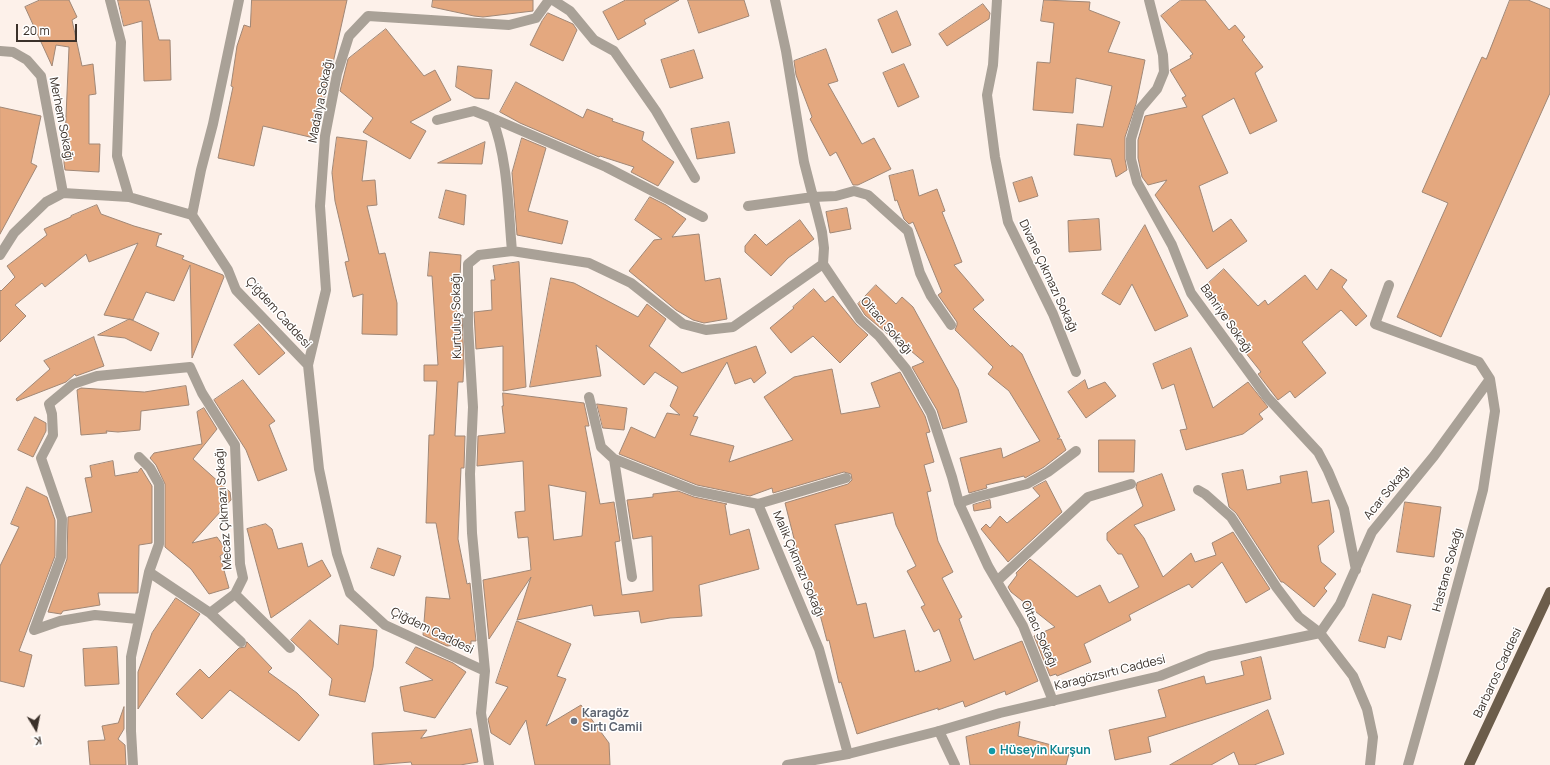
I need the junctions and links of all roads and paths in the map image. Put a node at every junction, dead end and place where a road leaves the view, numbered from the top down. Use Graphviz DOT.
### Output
graph roads {
  1 [pos="110,0"];
  2 [pos="239,0"];
  3 [pos="549,0"];
  4 [pos="553,0"];
  5 [pos="775,0"];
  6 [pos="997,0"];
  7 [pos="1149,0"];
  8 [pos="0,51"];
  9 [pos="492,118"];
  10 [pos="437,120"];
  11 [pos="695,178"];
  12 [pos="62,192"];
  13 [pos="129,197"];
  14 [pos="813,197"];
  15 [pos="748,206"];
  16 [pos="192,215"];
  17 [pos="702,217"];
  18 [pos="512,251"];
  19 [pos="0,255"];
  20 [pos="823,264"];
  21 [pos="1389,285"];
  22 [pos="951,324"];
  23 [pos="308,365"];
  24 [pos="1076,372"];
  25 [pos="1490,378"];
  26 [pos="589,397"];
  27 [pos="1076,451"];
  28 [pos="139,457"];
  29 [pos="614,459"];
  30 [pos="846,478"];
  31 [pos="1131,484"];
  32 [pos="1198,490"];
  33 [pos="959,503"];
  34 [pos="758,504"];
  35 [pos="1356,570"];
  36 [pos="149,572"];
  37 [pos="632,577"];
  38 [pos="997,581"];
  39 [pos="1550,592"];
  40 [pos="235,594"];
  41 [pos="210,613"];
  42 [pos="138,619"];
  43 [pos="1320,633"];
  44 [pos="241,642"];
  45 [pos="290,648"];
  46 [pos="485,671"];
  47 [pos="1053,701"];
  48 [pos="940,731"];
  49 [pos="848,754"];
  50 [pos="133,765"];
  51 [pos="489,765"];
  52 [pos="787,765"];
  53 [pos="955,765"];
  54 [pos="1370,765"];
  55 [pos="1408,765"];
  56 [pos="1469,765"];
  1 -- 13 [label="street"];
  2 -- 16 [label="street"];
  3 -- 23 [label="street, Madalya Sokağı"];
  4 -- 11 [label="street"];
  5 -- 14 [label="street"];
  6 -- 24 [label="street, Divane Çıkmazı Sokağı"];
  7 -- 35 [label="street, Bahriye Sokağı"];
  8 -- 12 [label="street, Merhem Sokağı"];
  9 -- 10 [label="street"];
  9 -- 17 [label="street"];
  9 -- 18 [label="street"];
  12 -- 13 [label="street"];
  12 -- 19 [label="street"];
  13 -- 16 [label="street"];
  14 -- 15 [label="street"];
  14 -- 20 [label="street"];
  14 -- 22 [label="street"];
  16 -- 23 [label="street, Çiğdem Caddesi"];
  18 -- 20 [label="street, Kurtuluş Sokağı"];
  18 -- 46 [label="street, Kurtuluş Sokağı"];
  20 -- 33 [label="street, Oltacı Sokağı"];
  21 -- 25 [label="street"];
  23 -- 46 [label="street, Çiğdem Caddesi"];
  25 -- 35 [label="street, Acar Sokağı"];
  25 -- 55 [label="street, Hastane Sokağı"];
  26 -- 29 [label="street, Malik Çıkmazı Sokağı"];
  27 -- 33 [label="street"];
  28 -- 36 [label="street"];
  29 -- 34 [label="street, Malik Çıkmazı Sokağı"];
  29 -- 37 [label="street"];
  30 -- 34 [label="street"];
  31 -- 38 [label="street"];
  32 -- 43 [label="street"];
  33 -- 38 [label="street, Oltacı Sokağı"];
  34 -- 49 [label="street, Malik Çıkmazı Sokağı"];
  35 -- 43 [label="street, Acar Sokağı"];
  36 -- 41 [label="street"];
  36 -- 42 [label="street"];
  38 -- 47 [label="street, Oltacı Sokağı"];
  39 -- 56 [label="main road, Barbaros Caddesi"];
  40 -- 41 [label="street"];
  40 -- 42 [label="street, Mecaz Çıkmazı Sokağı"];
  40 -- 45 [label="street"];
  41 -- 44 [label="street"];
  42 -- 50 [label="street"];
  43 -- 47 [label="street, Karagözsırtı Caddesi"];
  43 -- 54 [label="street"];
  46 -- 51 [label="street, Kurtuluş Sokağı"];
  47 -- 48 [label="street, Karagözsırtı Caddesi"];
  48 -- 49 [label="street, Karagözsırtı Caddesi"];
  48 -- 53 [label="street"];
  49 -- 52 [label="street, Karagözsırtı Caddesi"];
}
